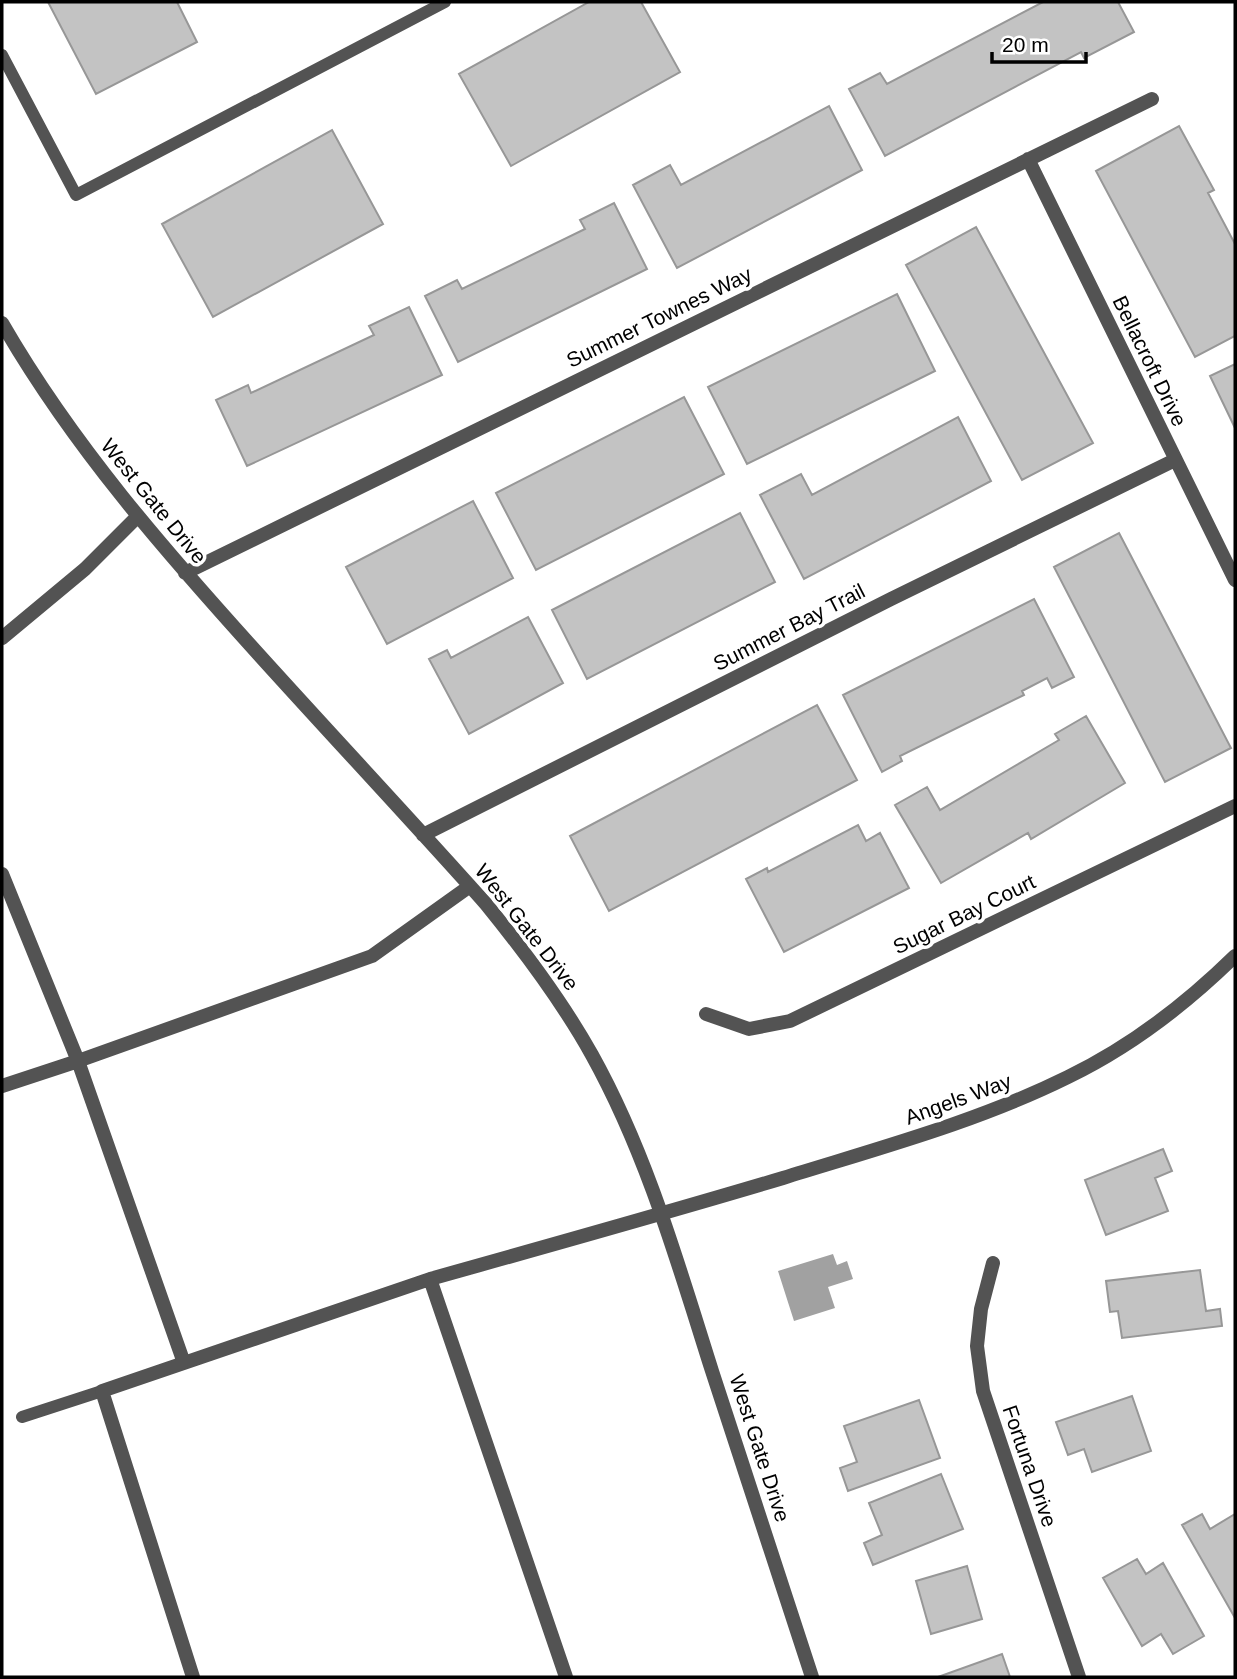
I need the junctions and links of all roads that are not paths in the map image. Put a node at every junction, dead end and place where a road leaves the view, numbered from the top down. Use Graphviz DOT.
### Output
graph roads {
  1 [pos="445,2"];
  2 [pos="2,55"];
  3 [pos="1152,99"];
  4 [pos="1028,159"];
  5 [pos="2,323"];
  6 [pos="1175,460"];
  7 [pos="138,516"];
  8 [pos="185,573"];
  9 [pos="1235,580"];
  10 [pos="2,638"];
  11 [pos="1235,806"];
  12 [pos="422,835"];
  13 [pos="2,874"];
  14 [pos="470,886"];
  15 [pos="1235,956"];
  16 [pos="706,1014"];
  17 [pos="78,1061"];
  18 [pos="2,1086"];
  19 [pos="661,1214"];
  20 [pos="993,1263"];
  21 [pos="430,1279"];
  22 [pos="184,1363"];
  23 [pos="102,1391"];
  24 [pos="22,1417"];
  25 [pos="192,1677"];
  26 [pos="566,1677"];
  27 [pos="812,1677"];
  28 [pos="1079,1677"];
  1 -- 2 [label="lane"];
  3 -- 4 [label="street, Summer Townes Way"];
  4 -- 6 [label="street, Bellacroft Drive"];
  4 -- 8 [label="street, Summer Townes Way"];
  5 -- 7 [label="street, West Gate Drive"];
  6 -- 9 [label="street, Bellacroft Drive"];
  6 -- 12 [label="street, Summer Bay Trail"];
  7 -- 8 [label="street, West Gate Drive"];
  7 -- 10 [label="street"];
  8 -- 12 [label="street, West Gate Drive"];
  11 -- 16 [label="street, Sugar Bay Court"];
  12 -- 14 [label="street, West Gate Drive"];
  13 -- 17 [label="street"];
  14 -- 17 [label="street"];
  14 -- 19 [label="street, West Gate Drive"];
  15 -- 19 [label="street, Angels Way"];
  17 -- 18 [label="street"];
  17 -- 22 [label="street"];
  19 -- 21 [label="street, Angels Way"];
  19 -- 27 [label="street, West Gate Drive"];
  20 -- 28 [label="street, Fortuna Drive"];
  21 -- 22 [label="street, Angels Way"];
  21 -- 26 [label="street"];
  22 -- 23 [label="street, Angels Way"];
  23 -- 24 [label="lane"];
  23 -- 25 [label="street"];
}
